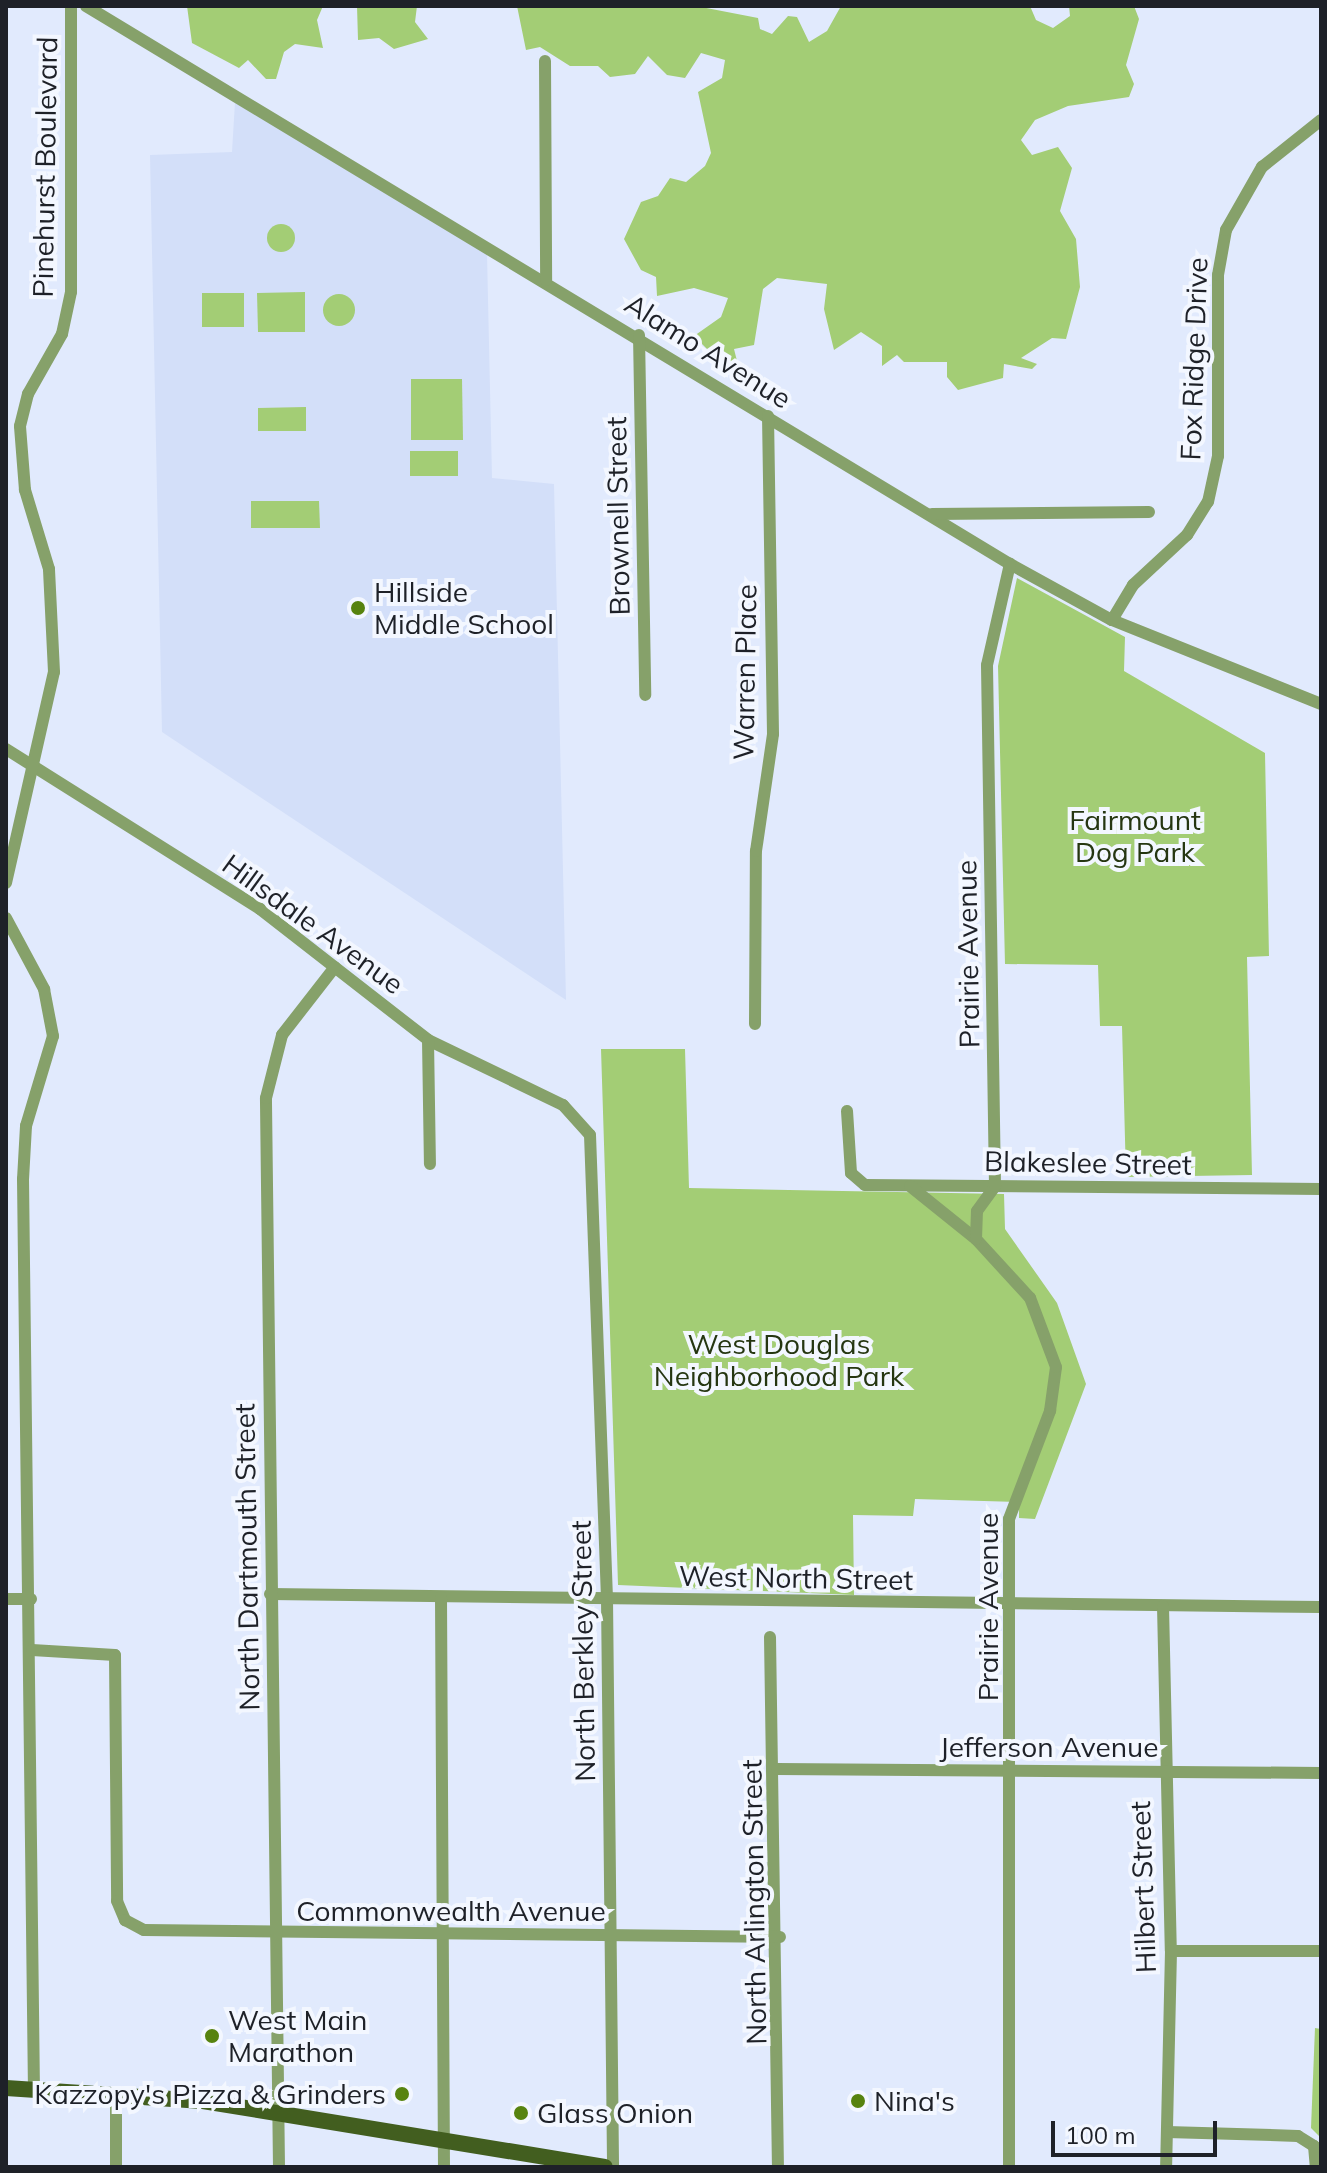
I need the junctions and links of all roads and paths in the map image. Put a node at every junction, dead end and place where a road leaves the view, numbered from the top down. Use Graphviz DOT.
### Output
graph roads {
  1 [pos="71,6"];
  2 [pos="86,6"];
  3 [pos="545,61"];
  4 [pos="1321,120"];
  5 [pos="546,280"];
  6 [pos="639,335"];
  7 [pos="768,416"];
  8 [pos="1149,512"];
  9 [pos="931,514"];
  10 [pos="1010,564"];
  11 [pos="1112,620"];
  12 [pos="645,695"];
  13 [pos="1321,704"];
  14 [pos="6,749"];
  15 [pos="33,766"];
  16 [pos="6,883"];
  17 [pos="6,918"];
  18 [pos="335,967"];
  19 [pos="755,1024"];
  20 [pos="428,1040"];
  21 [pos="847,1111"];
  22 [pos="590,1135"];
  23 [pos="430,1164"];
  24 [pos="910,1186"];
  25 [pos="995,1186"];
  26 [pos="1321,1189"];
  27 [pos="976,1239"];
  28 [pos="270,1594"];
  29 [pos="441,1597"];
  30 [pos="6,1599"];
  31 [pos="31,1599"];
  32 [pos="607,1599"];
  33 [pos="1010,1606"];
  34 [pos="1163,1606"];
  35 [pos="1321,1607"];
  36 [pos="770,1637"];
  37 [pos="32,1650"];
  38 [pos="777,1769"];
  39 [pos="1012,1771"];
  40 [pos="1164,1772"];
  41 [pos="1321,1773"];
  42 [pos="278,1934"];
  43 [pos="446,1936"];
  44 [pos="612,1936"];
  45 [pos="780,1937"];
  46 [pos="1171,1951"];
  47 [pos="1321,1951"];
  48 [pos="6,2088"];
  49 [pos="34,2090"];
  50 [pos="116,2095"];
  51 [pos="279,2113"];
  52 [pos="1167,2132"];
  53 [pos="444,2140"];
  54 [pos="116,2167"];
  55 [pos="279,2167"];
  56 [pos="444,2167"];
  57 [pos="605,2167"];
  58 [pos="613,2167"];
  59 [pos="778,2167"];
  60 [pos="1009,2167"];
  61 [pos="1166,2167"];
  62 [pos="1316,2167"];
  1 -- 15 [label="street, Pinehurst Boulevard"];
  2 -- 5 [label="street, Alamo Avenue"];
  3 -- 5 [label="street"];
  4 -- 11 [label="street, Fox Ridge Drive"];
  5 -- 6 [label="street, Alamo Avenue"];
  6 -- 7 [label="street, Alamo Avenue"];
  6 -- 12 [label="street, Brownell Street"];
  7 -- 9 [label="street, Alamo Avenue"];
  7 -- 19 [label="street, Warren Place"];
  8 -- 9 [label="street"];
  9 -- 10 [label="street, Alamo Avenue"];
  10 -- 11 [label="street, Alamo Avenue"];
  10 -- 25 [label="street, Prairie Avenue"];
  11 -- 13 [label="street, Alamo Avenue"];
  14 -- 15 [label="street, Hillsdale Avenue"];
  15 -- 16 [label="street, Pinehurst Boulevard"];
  15 -- 18 [label="street, Hillsdale Avenue"];
  17 -- 31 [label="street"];
  18 -- 20 [label="street, Hillsdale Avenue"];
  18 -- 28 [label="street, North Dartmouth Street"];
  20 -- 22 [label="street, Hillsdale Avenue"];
  20 -- 23 [label="street"];
  21 -- 24 [label="street, Blakeslee Street"];
  22 -- 32 [label="street, North Berkley Street"];
  24 -- 25 [label="street, Blakeslee Street"];
  24 -- 27 [label="street"];
  25 -- 26 [label="street, Blakeslee Street"];
  25 -- 27 [label="street, Prairie Avenue"];
  27 -- 33 [label="street, Prairie Avenue"];
  28 -- 29 [label="street, West North Street"];
  28 -- 42 [label="street, North Dartmouth Street"];
  29 -- 32 [label="street, West North Street"];
  29 -- 43 [label="street"];
  30 -- 31 [label="street"];
  31 -- 37 [label="street"];
  32 -- 33 [label="street, West North Street"];
  32 -- 44 [label="street, North Berkley Street"];
  33 -- 34 [label="street, West North Street"];
  33 -- 39 [label="street, Prairie Avenue"];
  34 -- 35 [label="street, West North Street"];
  34 -- 40 [label="street, Hilbert Street"];
  36 -- 38 [label="street, North Arlington Street"];
  37 -- 42 [label="street, Commonwealth Avenue"];
  37 -- 49 [label="street"];
  38 -- 39 [label="street, Jefferson Avenue"];
  38 -- 45 [label="street, North Arlington Street"];
  39 -- 40 [label="street, Jefferson Avenue"];
  39 -- 60 [label="street, Prairie Avenue"];
  40 -- 41 [label="street, Jefferson Avenue"];
  40 -- 46 [label="street, Hilbert Street"];
  42 -- 43 [label="street, Commonwealth Avenue"];
  42 -- 51 [label="street, North Dartmouth Street"];
  43 -- 44 [label="street, Commonwealth Avenue"];
  43 -- 53 [label="street"];
  44 -- 45 [label="street, Commonwealth Avenue"];
  44 -- 58 [label="street, North Berkley Street"];
  45 -- 59 [label="street, North Arlington Street"];
  46 -- 47 [label="street"];
  46 -- 52 [label="street, Hilbert Street"];
  48 -- 49 [label="main road"];
  49 -- 50 [label="main road"];
  50 -- 51 [label="main road"];
  50 -- 54 [label="street"];
  51 -- 53 [label="main road"];
  51 -- 55 [label="street, North Dartmouth Street"];
  52 -- 61 [label="street, Hilbert Street"];
  52 -- 62 [label="street"];
  53 -- 56 [label="street"];
  53 -- 57 [label="main road"];
}
